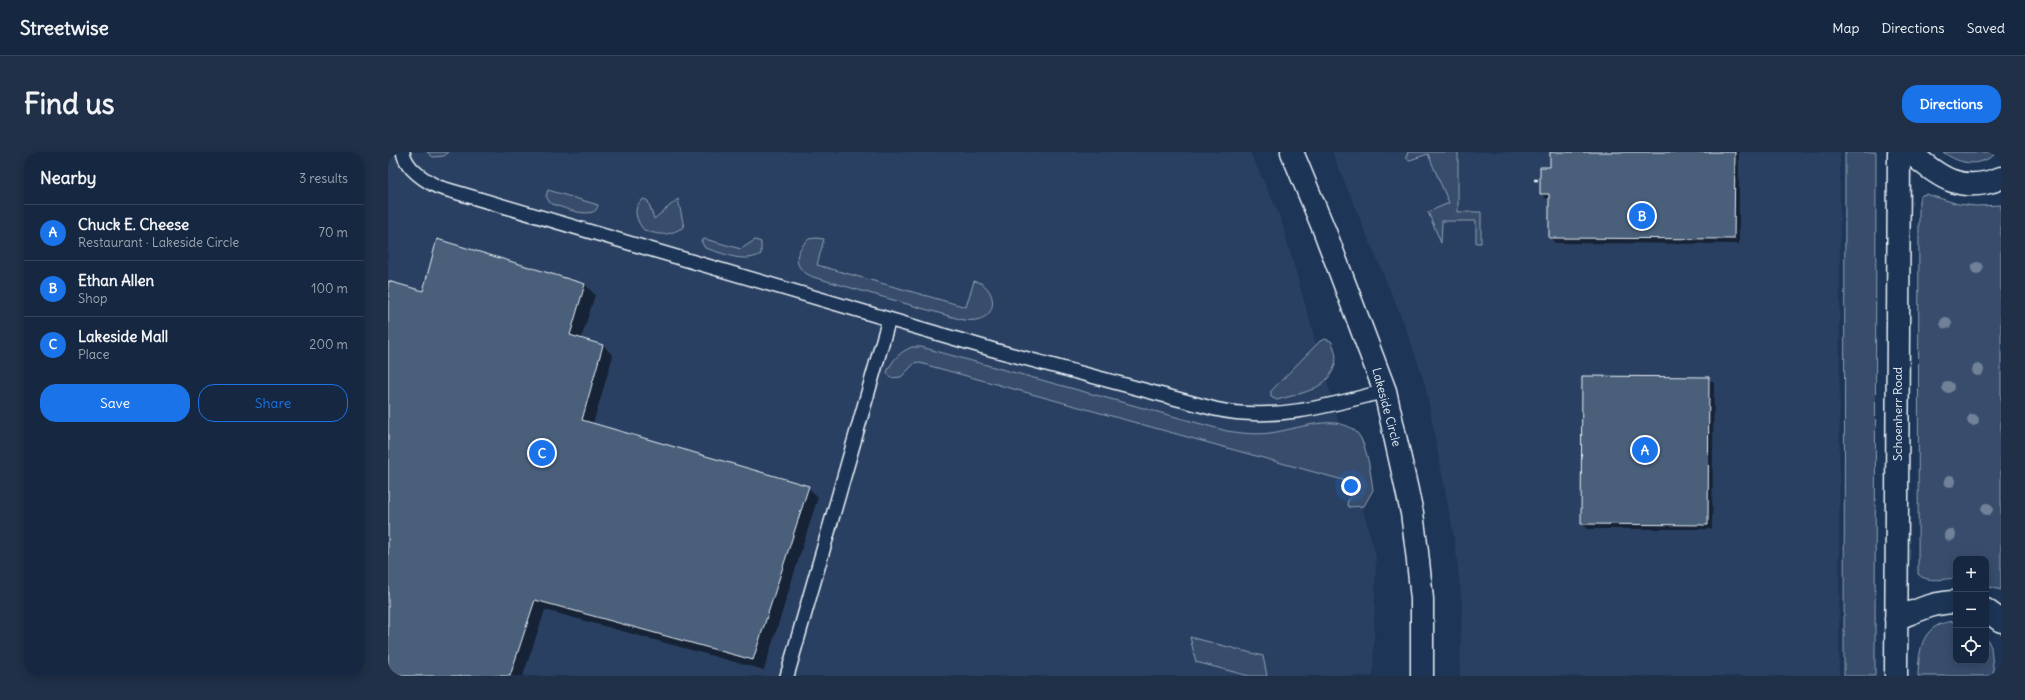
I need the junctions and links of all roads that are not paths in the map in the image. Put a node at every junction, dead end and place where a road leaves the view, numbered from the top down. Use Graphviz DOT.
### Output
graph roads {
  1 [pos="403,152"];
  2 [pos="1292,152"];
  3 [pos="1899,152"];
  4 [pos="1910,152"];
  5 [pos="2001,178"];
  6 [pos="889,319"];
  7 [pos="1385,391"];
  8 [pos="1953,602"];
  9 [pos="1989,612"];
  10 [pos="1896,619"];
  11 [pos="2001,621"];
  12 [pos="787,676"];
  13 [pos="1422,676"];
  14 [pos="1896,676"];
  1 -- 6 [label="lane"];
  2 -- 7 [label="main road, Lakeside Circle"];
  3 -- 10 [label="main road, Schoenherr Road"];
  4 -- 5 [label="main road"];
  6 -- 7 [label="lane"];
  6 -- 12 [label="lane"];
  7 -- 13 [label="main road, Lakeside Circle"];
  8 -- 10 [label="main road"];
  9 -- 11 [label="main road"];
  10 -- 14 [label="main road, Schoenherr Road"];
}
